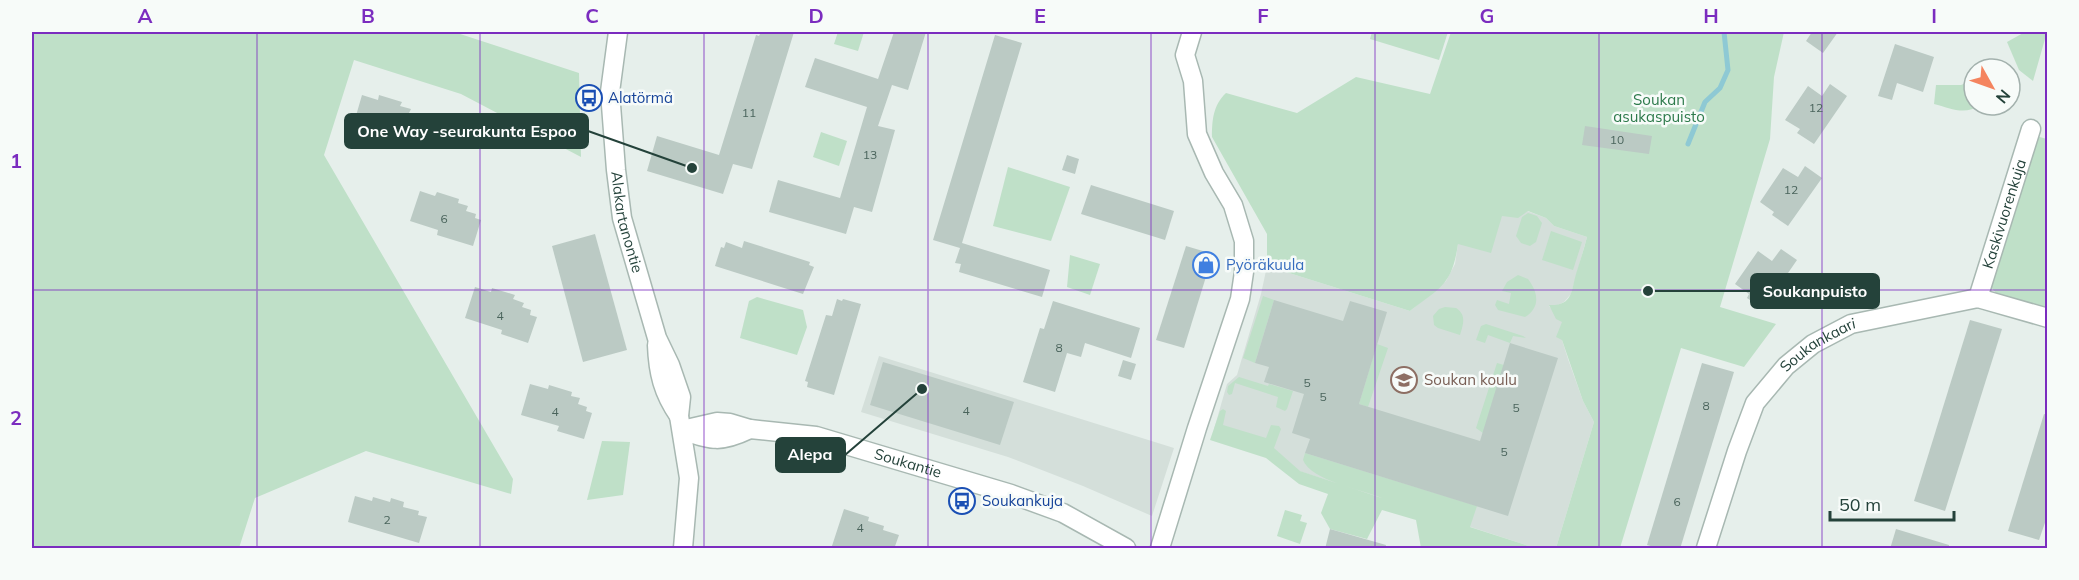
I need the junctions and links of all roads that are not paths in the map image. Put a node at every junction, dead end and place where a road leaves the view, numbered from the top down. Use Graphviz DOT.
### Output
graph roads {
  1 [pos="618,32"];
  2 [pos="1192,32"];
  3 [pos="2031,129"];
  4 [pos="1978,298"];
  5 [pos="2048,318"];
  6 [pos="680,423"];
  7 [pos="683,549"];
  8 [pos="1126,549"];
  9 [pos="1160,549"];
  10 [pos="1706,549"];
  1 -- 6 [label="street, Alakartanontie"];
  2 -- 9 [label="street"];
  3 -- 4 [label="street, Kaskivuorenkuja"];
  4 -- 5 [label="street, Soukankaari"];
  4 -- 10 [label="street, Soukankaari"];
  6 -- 7 [label="street, Alakartanontie"];
  6 -- 8 [label="street, Soukantie"];
}
